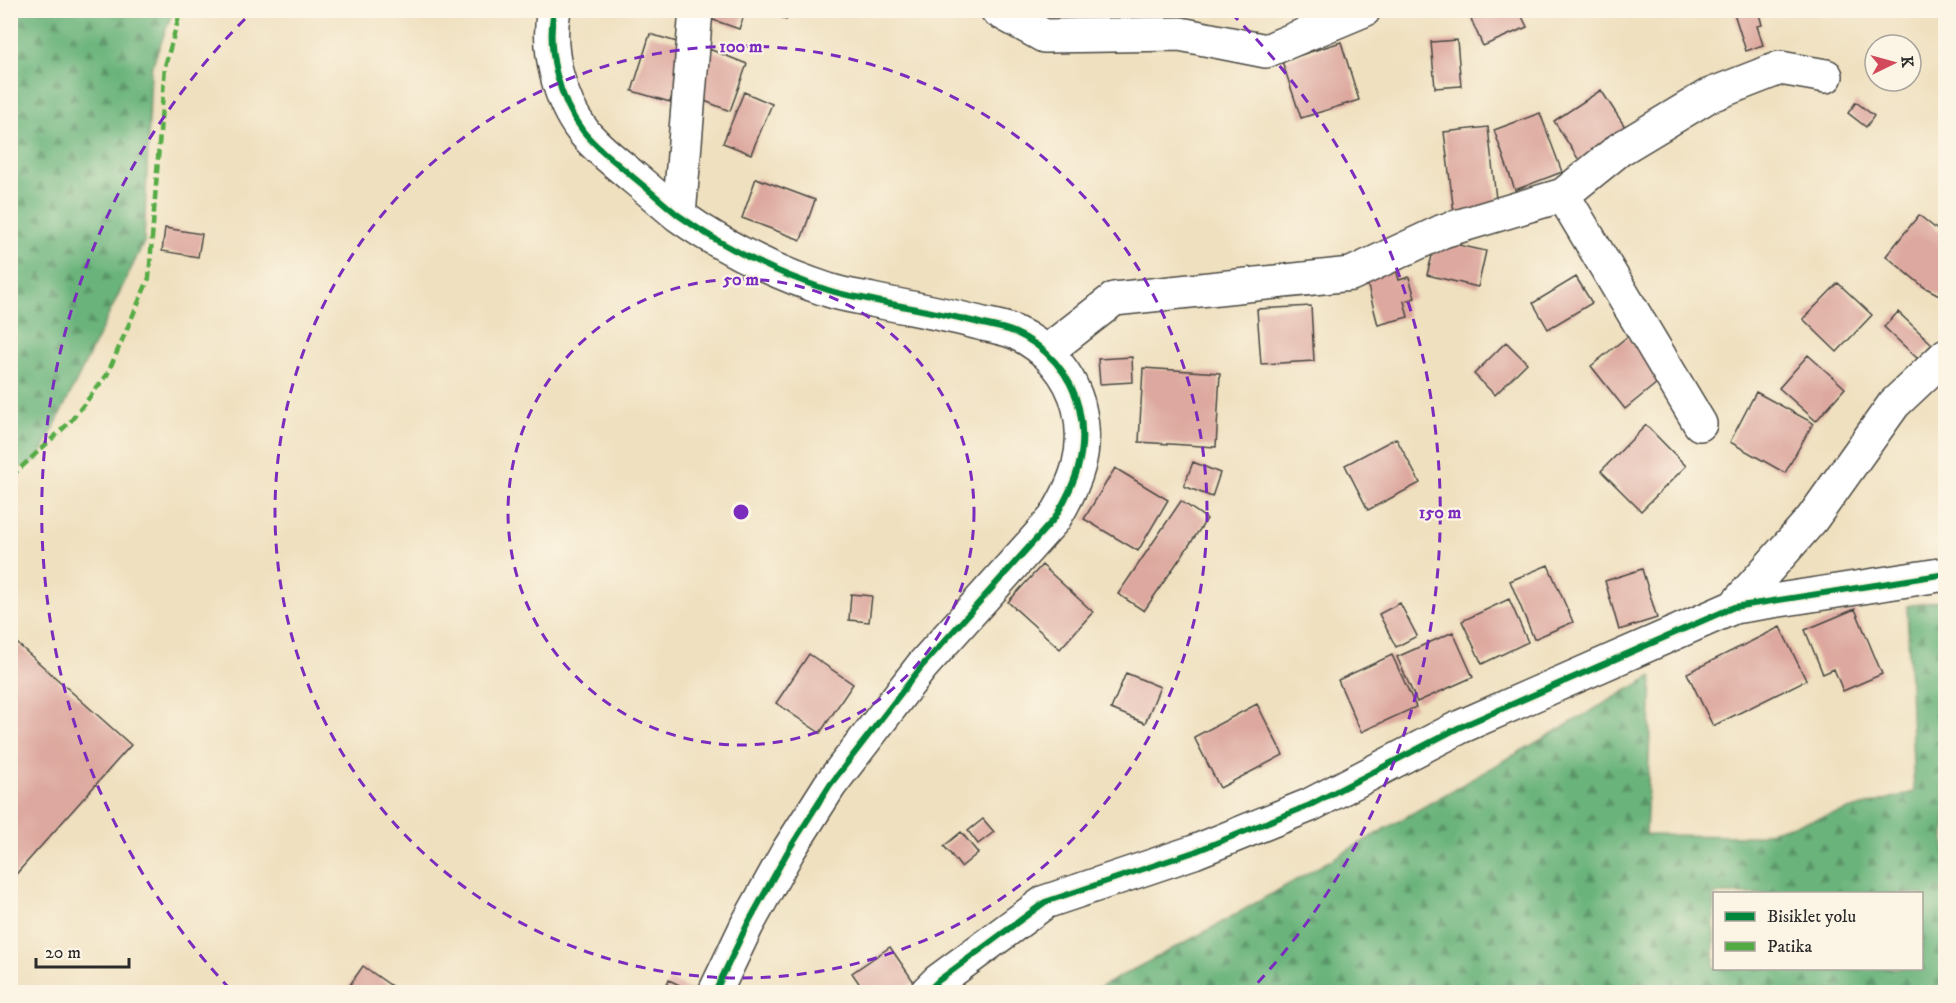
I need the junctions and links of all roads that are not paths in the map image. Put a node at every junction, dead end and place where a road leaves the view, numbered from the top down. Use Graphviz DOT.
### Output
graph roads {
  1 [pos="554,10"];
  2 [pos="696,10"];
  3 [pos="997,10"];
  4 [pos="1364,10"];
  5 [pos="1826,76"];
  6 [pos="1563,195"];
  7 [pos="679,215"];
  8 [pos="1046,352"];
  9 [pos="1946,355"];
  10 [pos="1700,424"];
  11 [pos="1946,574"];
  12 [pos="1734,607"];
  13 [pos="715,993"];
  14 [pos="927,993"];
  1 -- 7 [label="street"];
  2 -- 7 [label="street"];
  3 -- 4 [label="street"];
  5 -- 6 [label="street"];
  6 -- 8 [label="street"];
  6 -- 10 [label="street"];
  7 -- 8 [label="street"];
  8 -- 13 [label="street"];
  9 -- 12 [label="street"];
  11 -- 12 [label="street"];
  12 -- 14 [label="street"];
}
